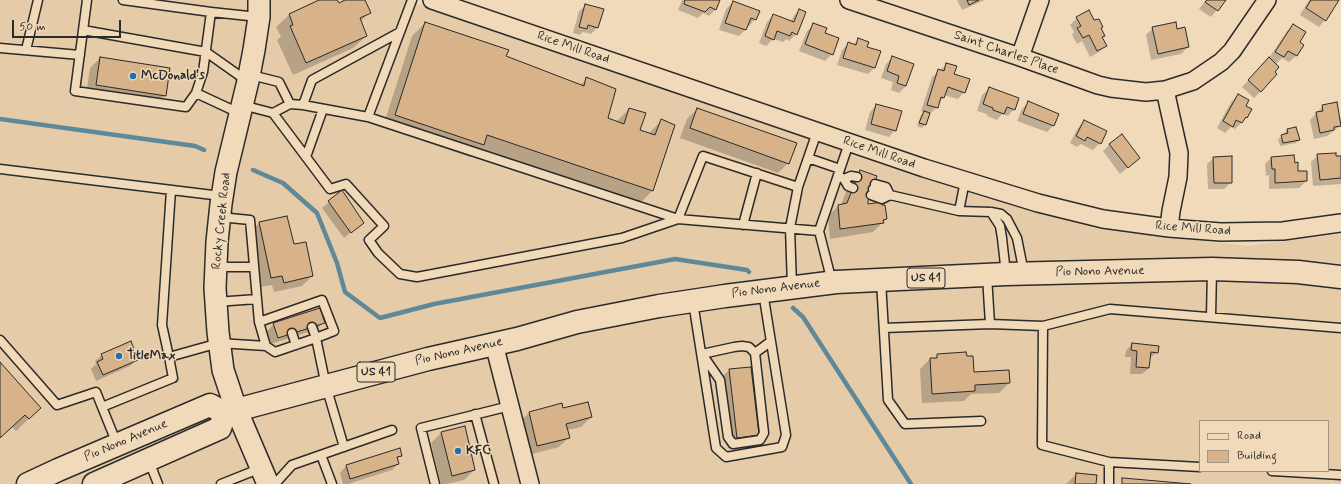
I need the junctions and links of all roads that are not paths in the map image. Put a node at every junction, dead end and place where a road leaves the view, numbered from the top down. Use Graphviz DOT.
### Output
graph roads {
  1 [pos="38,0"];
  2 [pos="87,0"];
  3 [pos="123,0"];
  4 [pos="412,0"];
  5 [pos="432,0"];
  6 [pos="849,0"];
  7 [pos="1040,0"];
  8 [pos="1267,0"];
  9 [pos="259,9"];
  10 [pos="211,12"];
  11 [pos="83,30"];
  12 [pos="400,32"];
  13 [pos="0,48"];
  14 [pos="26,50"];
  15 [pos="206,52"];
  16 [pos="80,54"];
  17 [pos="1020,57"];
  18 [pos="249,78"];
  19 [pos="1165,90"];
  20 [pos="196,93"];
  21 [pos="290,104"];
  22 [pos="303,105"];
  23 [pos="241,109"];
  24 [pos="323,109"];
  25 [pos="274,113"];
  26 [pos="368,117"];
  27 [pos="817,132"];
  28 [pos="849,143"];
  29 [pos="306,157"];
  30 [pos="808,158"];
  31 [pos="0,169"];
  32 [pos="757,173"];
  33 [pos="841,175"];
  34 [pos="965,181"];
  35 [pos="855,182"];
  36 [pos="798,187"];
  37 [pos="171,190"];
  38 [pos="222,196"];
  39 [pos="890,196"];
  40 [pos="959,211"];
  41 [pos="991,212"];
  42 [pos="219,216"];
  43 [pos="678,219"];
  44 [pos="1341,223"];
  45 [pos="743,225"];
  46 [pos="790,228"];
  47 [pos="1169,228"];
  48 [pos="819,231"];
  49 [pos="216,267"];
  50 [pos="254,267"];
  51 [pos="1212,269"];
  52 [pos="1005,274"];
  53 [pos="1341,277"];
  54 [pos="881,280"];
  55 [pos="832,282"];
  56 [pos="792,287"];
  57 [pos="762,291"];
  58 [pos="257,299"];
  59 [pos="693,301"];
  60 [pos="216,302"];
  61 [pos="1211,317"];
  62 [pos="259,322"];
  63 [pos="990,324"];
  64 [pos="1043,326"];
  65 [pos="312,327"];
  66 [pos="884,328"];
  67 [pos="1341,328"];
  68 [pos="292,333"];
  69 [pos="316,338"];
  70 [pos="0,340"];
  71 [pos="770,342"];
  72 [pos="219,343"];
  73 [pos="494,344"];
  74 [pos="296,345"];
  75 [pos="266,346"];
  76 [pos="755,353"];
  77 [pos="702,354"];
  78 [pos="169,357"];
  79 [pos="326,386"];
  80 [pos="510,406"];
  81 [pos="102,407"];
  82 [pos="231,411"];
  83 [pos="475,414"];
  84 [pos="981,421"];
  85 [pos="392,430"];
  86 [pos="117,444"];
  87 [pos="344,447"];
  88 [pos="321,455"];
  89 [pos="148,460"];
  90 [pos="1109,462"];
  91 [pos="1199,467"];
  92 [pos="1289,472"];
  93 [pos="1341,475"];
  94 [pos="264,476"];
  95 [pos="28,484"];
  96 [pos="94,484"];
  97 [pos="158,484"];
  98 [pos="221,484"];
  99 [pos="275,484"];
  100 [pos="332,484"];
  101 [pos="435,484"];
  102 [pos="494,484"];
  103 [pos="530,484"];
  104 [pos="1109,484"];
  1 -- 14 [label="lane"];
  2 -- 11 [label="lane"];
  3 -- 10 [label="lane"];
  4 -- 12 [label="lane"];
  5 -- 27 [label="street, Rice Mill Road"];
  6 -- 17 [label="street, Saint Charles Place"];
  7 -- 17 [label="street"];
  8 -- 19 [label="street, Saint Charles Place"];
  9 -- 10 [label="lane"];
  9 -- 18 [label="street, Rocky Creek Road"];
  10 -- 15 [label="lane"];
  11 -- 15 [label="lane"];
  11 -- 16 [label="lane"];
  12 -- 22 [label="lane"];
  12 -- 26 [label="lane"];
  13 -- 14 [label="lane"];
  14 -- 16 [label="lane"];
  15 -- 18 [label="lane"];
  15 -- 20 [label="lane"];
  16 -- 20 [label="lane"];
  17 -- 19 [label="street, Saint Charles Place"];
  18 -- 21 [label="lane"];
  18 -- 23 [label="street, Rocky Creek Road"];
  19 -- 47 [label="street"];
  20 -- 23 [label="lane"];
  21 -- 22 [label="lane"];
  21 -- 25 [label="lane"];
  22 -- 24 [label="lane"];
  23 -- 25 [label="lane"];
  23 -- 38 [label="street, Rocky Creek Road"];
  24 -- 26 [label="lane"];
  24 -- 29 [label="lane"];
  25 -- 29 [label="lane"];
  26 -- 43 [label="lane"];
  27 -- 28 [label="street, Rice Mill Road"];
  27 -- 30 [label="lane"];
  28 -- 33 [label="lane"];
  28 -- 34 [label="street, Rice Mill Road"];
  29 -- 43 [label="lane"];
  30 -- 33 [label="lane"];
  30 -- 36 [label="lane"];
  31 -- 37 [label="lane"];
  32 -- 36 [label="lane"];
  32 -- 43 [label="lane"];
  32 -- 45 [label="lane"];
  33 -- 35 [label="lane"];
  33 -- 48 [label="lane"];
  34 -- 40 [label="lane"];
  34 -- 47 [label="street, Rice Mill Road"];
  36 -- 46 [label="lane"];
  37 -- 38 [label="lane"];
  37 -- 78 [label="lane"];
  38 -- 42 [label="street, Rocky Creek Road"];
  39 -- 39 [label="lane"];
  39 -- 40 [label="lane"];
  40 -- 41 [label="lane"];
  41 -- 52 [label="lane"];
  41 -- 52 [label="lane"];
  42 -- 49 [label="street, Rocky Creek Road"];
  42 -- 50 [label="lane"];
  43 -- 45 [label="lane"];
  44 -- 47 [label="street, Rice Mill Road"];
  45 -- 46 [label="lane"];
  46 -- 48 [label="lane"];
  46 -- 56 [label="lane"];
  48 -- 55 [label="lane"];
  49 -- 50 [label="lane"];
  49 -- 60 [label="street, Rocky Creek Road"];
  50 -- 58 [label="lane"];
  51 -- 52 [label="main road, Pio Nono Avenue / US 41"];
  51 -- 53 [label="main road, Pio Nono Avenue / US 41"];
  51 -- 61 [label="lane"];
  52 -- 54 [label="main road, Pio Nono Avenue / US 41"];
  52 -- 63 [label="lane"];
  54 -- 55 [label="main road, Pio Nono Avenue / US 41"];
  54 -- 66 [label="lane"];
  55 -- 56 [label="main road, Pio Nono Avenue / US 41"];
  56 -- 57 [label="main road, Pio Nono Avenue / US 41"];
  57 -- 59 [label="main road, Pio Nono Avenue / US 41"];
  57 -- 71 [label="lane"];
  58 -- 60 [label="lane"];
  58 -- 62 [label="lane"];
  59 -- 73 [label="main road, Pio Nono Avenue / US 41"];
  59 -- 77 [label="lane"];
  60 -- 72 [label="street, Rocky Creek Road"];
  61 -- 64 [label="lane"];
  61 -- 67 [label="lane"];
  62 -- 69 [label="lane"];
  62 -- 75 [label="lane"];
  63 -- 64 [label="lane"];
  63 -- 66 [label="lane"];
  64 -- 90 [label="lane"];
  65 -- 69 [label="lane"];
  66 -- 84 [label="lane"];
  68 -- 74 [label="lane"];
  69 -- 74 [label="lane"];
  69 -- 79 [label="lane"];
  70 -- 81 [label="lane"];
  71 -- 76 [label="lane"];
  71 -- 77 [label="lane"];
  72 -- 75 [label="lane"];
  72 -- 78 [label="lane"];
  72 -- 82 [label="street, Rocky Creek Road"];
  73 -- 79 [label="main road, Pio Nono Avenue / US 41"];
  73 -- 80 [label="street"];
  74 -- 75 [label="lane"];
  76 -- 77 [label="lane"];
  76 -- 77 [label="lane"];
  78 -- 81 [label="lane"];
  79 -- 82 [label="main road, Pio Nono Avenue / US 41"];
  79 -- 87 [label="lane"];
  80 -- 83 [label="lane"];
  80 -- 103 [label="street"];
  81 -- 86 [label="lane"];
  82 -- 86 [label="main road, Pio Nono Avenue"];
  82 -- 89 [label="main road, Pio Nono Avenue"];
  82 -- 94 [label="street, Rocky Creek Road"];
  83 -- 101 [label="lane"];
  83 -- 102 [label="lane"];
  85 -- 87 [label="lane"];
  86 -- 95 [label="main road, Pio Nono Avenue"];
  87 -- 88 [label="lane"];
  88 -- 99 [label="lane"];
  88 -- 100 [label="lane"];
  89 -- 96 [label="main road, Pio Nono Avenue"];
  89 -- 97 [label="lane"];
  90 -- 91 [label="lane"];
  90 -- 104 [label="lane"];
  92 -- 93 [label="lane"];
  94 -- 98 [label="lane"];
}
